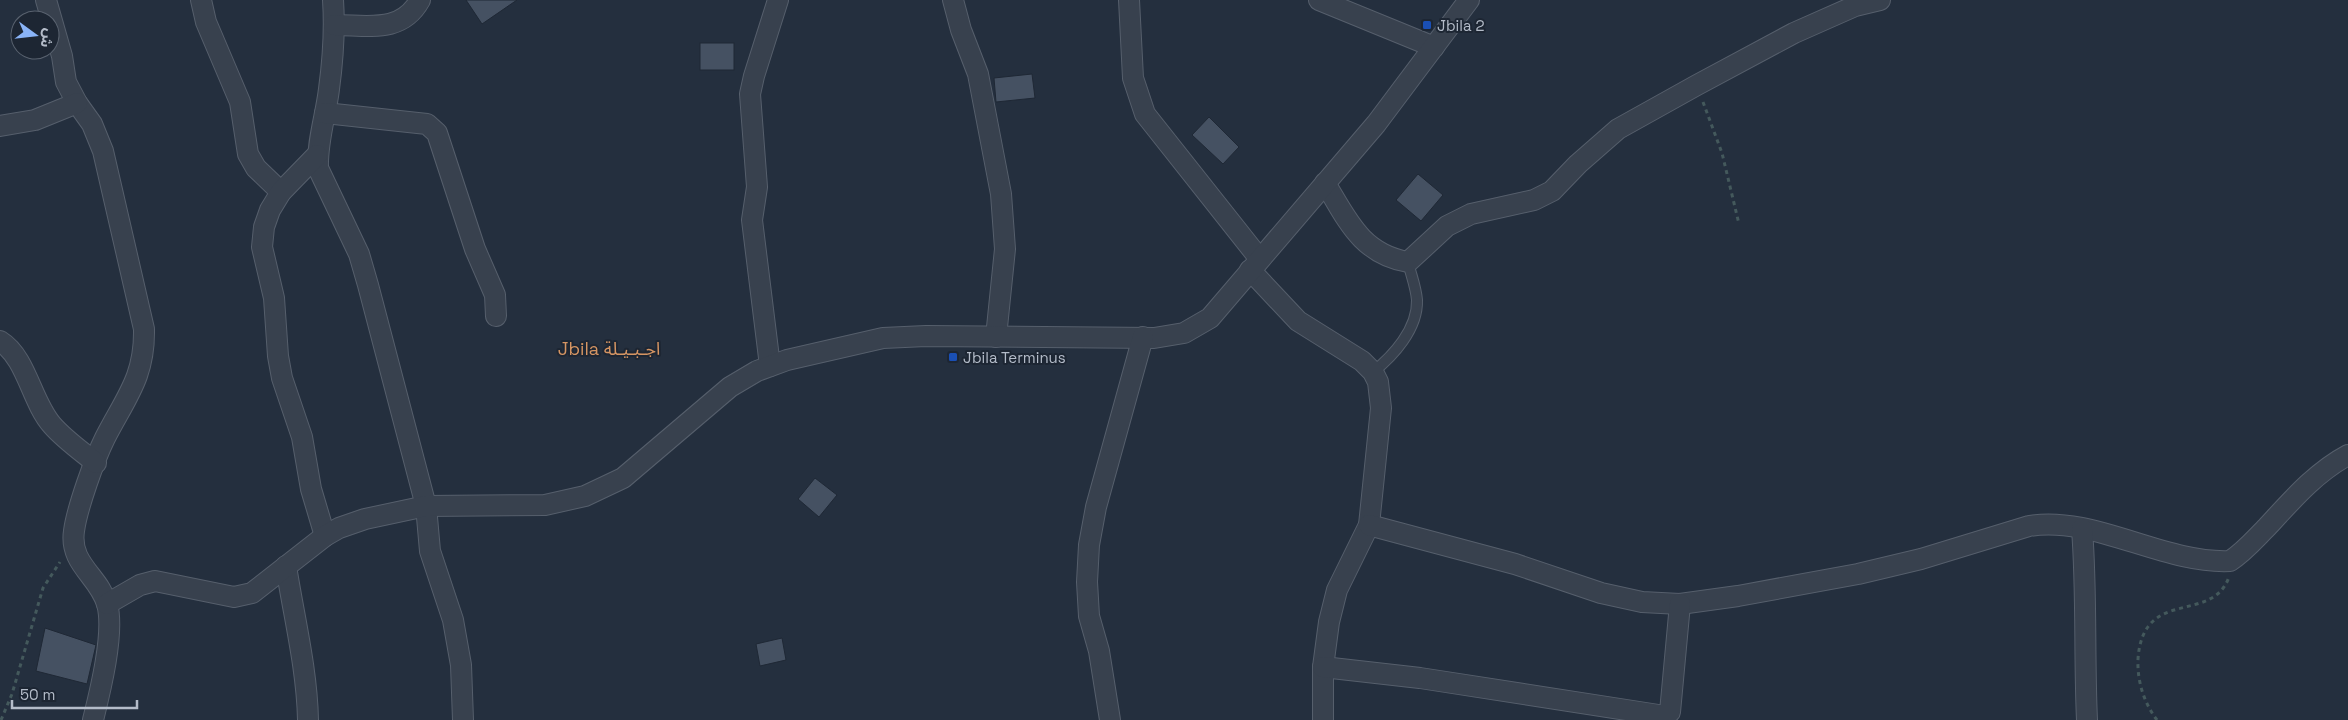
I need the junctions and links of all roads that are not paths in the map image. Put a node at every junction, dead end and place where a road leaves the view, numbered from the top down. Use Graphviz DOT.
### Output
graph roads {
  1 [pos="46,0"];
  2 [pos="201,0"];
  3 [pos="333,0"];
  4 [pos="420,0"];
  5 [pos="778,0"];
  6 [pos="953,0"];
  7 [pos="1129,0"];
  8 [pos="1319,0"];
  9 [pos="1469,0"];
  10 [pos="1880,0"];
  11 [pos="334,25"];
  12 [pos="1434,47"];
  13 [pos="77,103"];
  14 [pos="325,113"];
  15 [pos="0,126"];
  16 [pos="317,155"];
  17 [pos="1325,183"];
  18 [pos="281,192"];
  19 [pos="1408,262"];
  20 [pos="1254,264"];
  21 [pos="496,316"];
  22 [pos="996,337"];
  23 [pos="1144,337"];
  24 [pos="0,341"];
  25 [pos="770,366"];
  26 [pos="1373,372"];
  27 [pos="2348,455"];
  28 [pos="96,463"];
  29 [pos="426,506"];
  30 [pos="1369,525"];
  31 [pos="2082,529"];
  32 [pos="325,536"];
  33 [pos="286,566"];
  34 [pos="107,604"];
  35 [pos="1680,604"];
  36 [pos="1323,667"];
  37 [pos="93,720"];
  38 [pos="308,720"];
  39 [pos="463,720"];
  40 [pos="1110,720"];
  41 [pos="1323,720"];
  42 [pos="2087,720"];
  1 -- 13 [label="street"];
  2 -- 18 [label="street"];
  3 -- 11 [label="street"];
  4 -- 11 [label="street"];
  5 -- 25 [label="street"];
  6 -- 22 [label="street"];
  7 -- 20 [label="street"];
  8 -- 12 [label="street"];
  9 -- 12 [label="street"];
  10 -- 19 [label="street"];
  11 -- 14 [label="street"];
  12 -- 17 [label="street"];
  13 -- 15 [label="street"];
  13 -- 28 [label="street"];
  14 -- 16 [label="street"];
  14 -- 21 [label="street"];
  16 -- 18 [label="street"];
  16 -- 29 [label="street"];
  17 -- 19 [label="street"];
  17 -- 20 [label="street"];
  18 -- 32 [label="street"];
  19 -- 26 [label="lane"];
  20 -- 23 [label="street"];
  20 -- 26 [label="street"];
  22 -- 23 [label="street"];
  22 -- 25 [label="street"];
  23 -- 40 [label="street"];
  24 -- 28 [label="street"];
  25 -- 29 [label="street"];
  26 -- 30 [label="street"];
  27 -- 31 [label="street"];
  28 -- 34 [label="street"];
  29 -- 32 [label="street"];
  29 -- 39 [label="street"];
  30 -- 35 [label="street"];
  30 -- 36 [label="street"];
  31 -- 35 [label="street"];
  31 -- 42 [label="street"];
  32 -- 33 [label="street"];
  33 -- 34 [label="street"];
  33 -- 38 [label="street"];
  34 -- 37 [label="street"];
  35 -- 36 [label="street"];
  36 -- 41 [label="street"];
}
